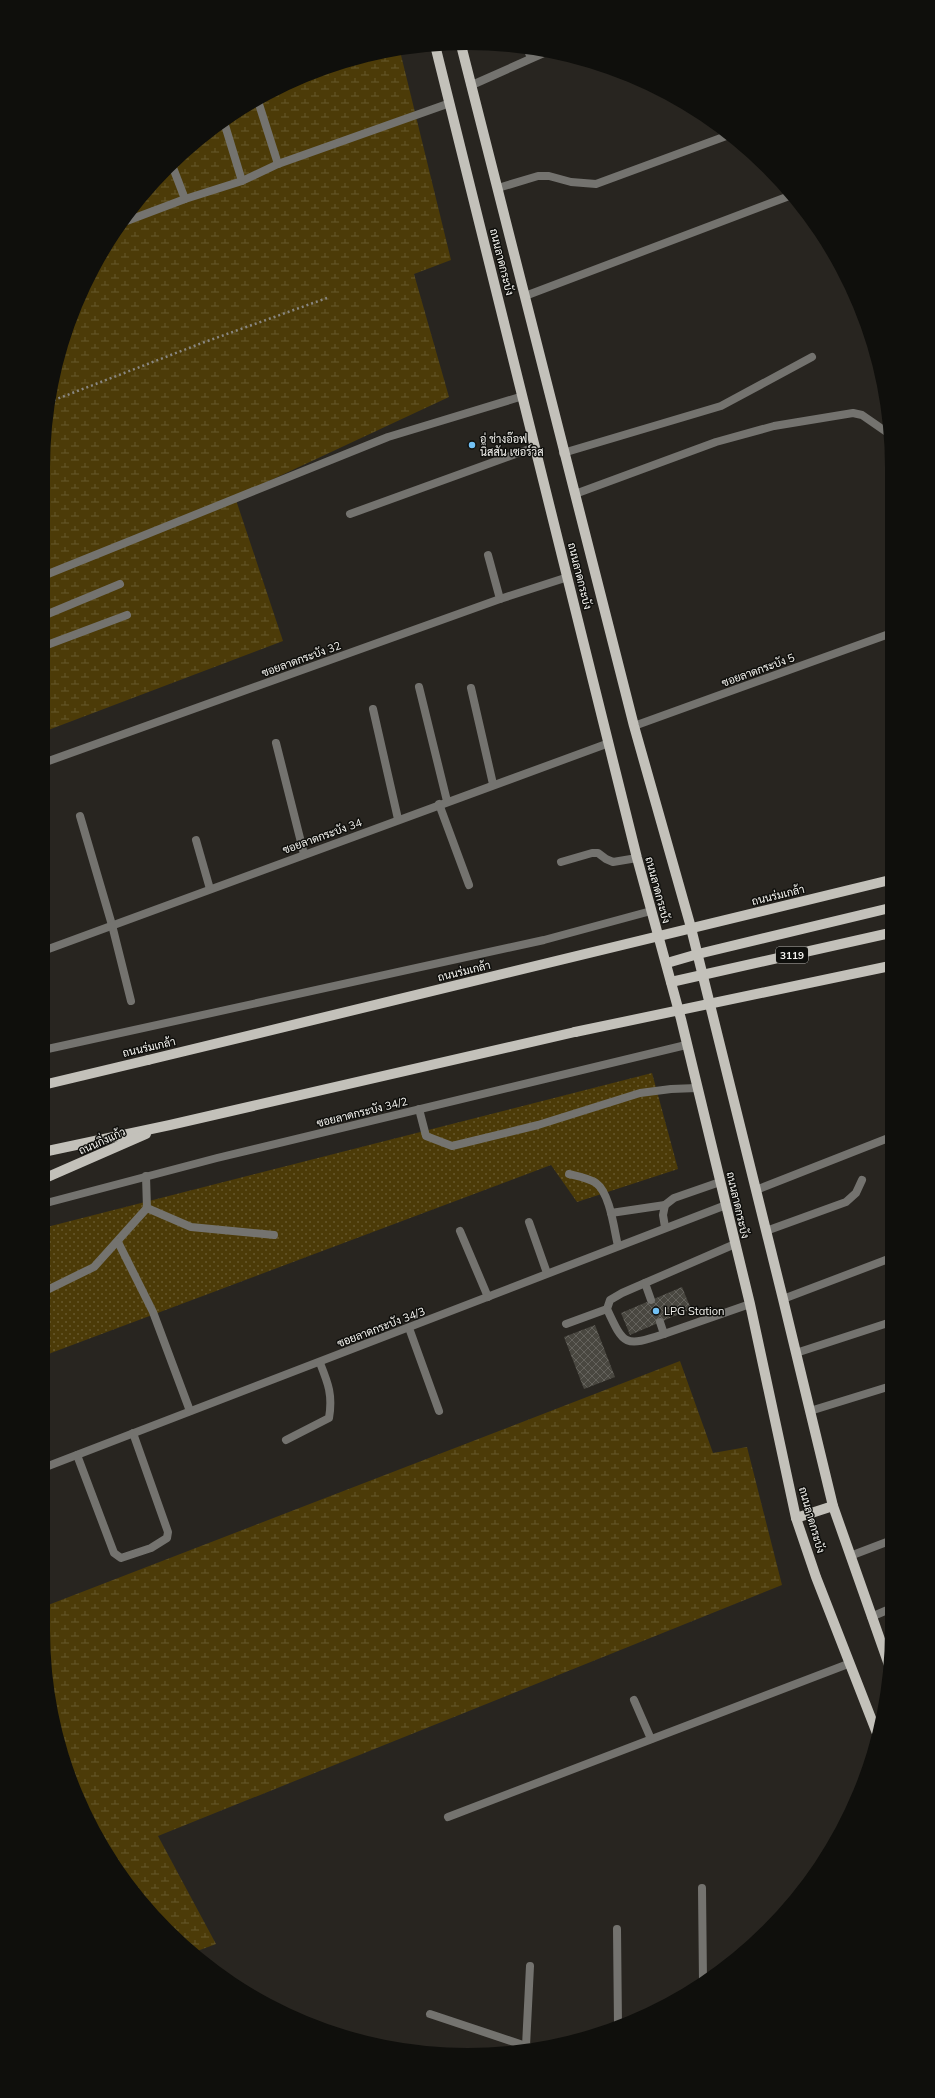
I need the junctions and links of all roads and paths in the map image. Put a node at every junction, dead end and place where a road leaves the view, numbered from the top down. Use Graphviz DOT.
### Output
graph roads {
  1 [pos="462,50"];
  2 [pos="437,51"];
  3 [pos="530,55"];
  4 [pos="536,56"];
  5 [pos="531,58"];
  6 [pos="472,85"];
  7 [pos="450,103"];
  8 [pos="260,106"];
  9 [pos="226,127"];
  10 [pos="723,137"];
  11 [pos="278,164"];
  12 [pos="174,170"];
  13 [pos="242,181"];
  14 [pos="498,188"];
  15 [pos="786,197"];
  16 [pos="185,199"];
  17 [pos="132,219"];
  18 [pos="525,296"];
  19 [pos="327,298"];
  20 [pos="812,357"];
  21 [pos="523,396"];
  22 [pos="56,399"];
  23 [pos="883,429"];
  24 [pos="535,447"];
  25 [pos="563,453"];
  26 [pos="575,494"];
  27 [pos="350,514"];
  28 [pos="488,555"];
  29 [pos="50,573"];
  30 [pos="568,577"];
  31 [pos="120,584"];
  32 [pos="500,600"];
  33 [pos="50,613"];
  34 [pos="127,615"];
  35 [pos="885,635"];
  36 [pos="50,644"];
  37 [pos="419,687"];
  38 [pos="471,688"];
  39 [pos="373,709"];
  40 [pos="634,726"];
  41 [pos="276,743"];
  42 [pos="609,743"];
  43 [pos="50,761"];
  44 [pos="493,784"];
  45 [pos="443,802"];
  46 [pos="80,816"];
  47 [pos="398,819"];
  48 [pos="196,840"];
  49 [pos="304,854"];
  50 [pos="637,858"];
  51 [pos="561,862"];
  52 [pos="885,881"];
  53 [pos="469,885"];
  54 [pos="210,889"];
  55 [pos="885,909"];
  56 [pos="651,911"];
  57 [pos="112,925"];
  58 [pos="885,934"];
  59 [pos="50,948"];
  60 [pos="698,954"];
  61 [pos="666,963"];
  62 [pos="885,967"];
  63 [pos="702,976"];
  64 [pos="671,982"];
  65 [pos="132,1001"];
  66 [pos="686,1045"];
  67 [pos="50,1048"];
  68 [pos="50,1083"];
  69 [pos="697,1088"];
  70 [pos="418,1109"];
  71 [pos="170,1125"];
  72 [pos="885,1139"];
  73 [pos="50,1151"];
  74 [pos="569,1174"];
  75 [pos="50,1176"];
  76 [pos="146,1176"];
  77 [pos="862,1180"];
  78 [pos="720,1182"];
  79 [pos="756,1190"];
  80 [pos="50,1202"];
  81 [pos="665,1205"];
  82 [pos="726,1205"];
  83 [pos="147,1208"];
  84 [pos="611,1213"];
  85 [pos="529,1222"];
  86 [pos="665,1227"];
  87 [pos="460,1231"];
  88 [pos="766,1231"];
  89 [pos="274,1235"];
  90 [pos="118,1242"];
  91 [pos="735,1244"];
  92 [pos="618,1246"];
  93 [pos="885,1260"];
  94 [pos="547,1273"];
  95 [pos="645,1283"];
  96 [pos="50,1289"];
  97 [pos="488,1296"];
  98 [pos="784,1299"];
  99 [pos="651,1300"];
  100 [pos="750,1304"];
  101 [pos="607,1309"];
  102 [pos="660,1322"];
  103 [pos="566,1324"];
  104 [pos="885,1324"];
  105 [pos="409,1328"];
  106 [pos="664,1334"];
  107 [pos="796,1353"];
  108 [pos="320,1363"];
  109 [pos="885,1388"];
  110 [pos="190,1411"];
  111 [pos="439,1411"];
  112 [pos="810,1411"];
  113 [pos="133,1433"];
  114 [pos="286,1440"];
  115 [pos="77,1455"];
  116 [pos="50,1465"];
  117 [pos="833,1506"];
  118 [pos="796,1518"];
  119 [pos="885,1543"];
  120 [pos="850,1556"];
  121 [pos="885,1611"];
  122 [pos="871,1617"];
  123 [pos="884,1652"];
  124 [pos="848,1664"];
  125 [pos="634,1700"];
  126 [pos="874,1726"];
  127 [pos="651,1739"];
  128 [pos="448,1817"];
  129 [pos="702,1888"];
  130 [pos="617,1929"];
  131 [pos="530,1966"];
  132 [pos="703,1975"];
  133 [pos="430,2014"];
  134 [pos="618,2020"];
  135 [pos="526,2043"];
  136 [pos="520,2044"];
  1 -- 6 [label="main road, ถนนลาดกระบัง"];
  2 -- 7 [label="main road, ถนนลาดกระบัง"];
  3 -- 5 [label="street"];
  4 -- 5 [label="street"];
  5 -- 6 [label="street"];
  6 -- 14 [label="main road, ถนนลาดกระบัง"];
  7 -- 11 [label="street"];
  7 -- 21 [label="main road, ถนนลาดกระบัง"];
  8 -- 11 [label="street"];
  9 -- 13 [label="street"];
  10 -- 14 [label="street"];
  11 -- 13 [label="street"];
  12 -- 16 [label="street"];
  13 -- 16 [label="street"];
  14 -- 18 [label="main road, ถนนลาดกระบัง"];
  15 -- 18 [label="street"];
  16 -- 17 [label="street"];
  18 -- 25 [label="main road, ถนนลาดกระบัง"];
  19 -- 22 [label="path"];
  20 -- 25 [label="street"];
  21 -- 24 [label="main road, ถนนลาดกระบัง"];
  21 -- 29 [label="street"];
  23 -- 26 [label="street"];
  24 -- 27 [label="street"];
  24 -- 30 [label="main road, ถนนลาดกระบัง"];
  25 -- 26 [label="main road, ถนนลาดกระบัง"];
  26 -- 40 [label="main road, ถนนลาดกระบัง"];
  28 -- 32 [label="street"];
  30 -- 32 [label="street, ซอยลาดกระบัง 32"];
  30 -- 42 [label="main road, ถนนลาดกระบัง"];
  31 -- 33 [label="street"];
  32 -- 43 [label="street, ซอยลาดกระบัง 32"];
  34 -- 36 [label="street"];
  35 -- 40 [label="street, ซอยลาดกระบัง 5"];
  37 -- 45 [label="street"];
  38 -- 44 [label="street"];
  39 -- 47 [label="street"];
  40 -- 60 [label="main road, ถนนลาดกระบัง"];
  41 -- 49 [label="street"];
  42 -- 44 [label="street, ซอยลาดกระบัง 34"];
  42 -- 50 [label="main road, ถนนลาดกระบัง"];
  44 -- 45 [label="street, ซอยลาดกระบัง 34"];
  45 -- 47 [label="street, ซอยลาดกระบัง 34"];
  45 -- 53 [label="street"];
  46 -- 57 [label="street"];
  47 -- 49 [label="street, ซอยลาดกระบัง 34"];
  48 -- 54 [label="street"];
  49 -- 54 [label="street, ซอยลาดกระบัง 34"];
  50 -- 51 [label="street"];
  50 -- 56 [label="main road, ถนนลาดกระบัง"];
  52 -- 68 [label="main road, ถนนร่มเกล้า, bridge"];
  54 -- 57 [label="street, ซอยลาดกระบัง 34"];
  55 -- 60 [label="main road, 3119"];
  56 -- 61 [label="main road, ถนนลาดกระบัง"];
  56 -- 67 [label="street"];
  57 -- 59 [label="street, ซอยลาดกระบัง 34"];
  57 -- 65 [label="street"];
  58 -- 63 [label="main road, 3119"];
  60 -- 61 [label="main road"];
  60 -- 63 [label="main road, ถนนลาดกระบัง"];
  61 -- 64 [label="main road, ถนนลาดกระบัง"];
  62 -- 71 [label="main road, bridge"];
  63 -- 64 [label="main road"];
  63 -- 79 [label="main road, ถนนลาดกระบัง"];
  64 -- 66 [label="main road, ถนนลาดกระบัง"];
  66 -- 69 [label="main road, ถนนลาดกระบัง"];
  66 -- 70 [label="street, ซอยลาดกระบัง 34/2"];
  69 -- 70 [label="street"];
  69 -- 78 [label="main road, ถนนลาดกระบัง"];
  70 -- 76 [label="street, ซอยลาดกระบัง 34/2"];
  71 -- 73 [label="main road"];
  71 -- 75 [label="main road, ถนนกิ่งแก้ว"];
  72 -- 79 [label="street"];
  74 -- 84 [label="street"];
  76 -- 80 [label="street, ซอยลาดกระบัง 34/2"];
  76 -- 83 [label="street"];
  77 -- 88 [label="street"];
  78 -- 81 [label="street"];
  78 -- 82 [label="main road, ถนนลาดกระบัง"];
  79 -- 88 [label="main road, ถนนลาดกระบัง"];
  81 -- 84 [label="street"];
  81 -- 86 [label="street"];
  82 -- 86 [label="street, ซอยลาดกระบัง 34/3"];
  82 -- 91 [label="main road, ถนนลาดกระบัง"];
  83 -- 89 [label="street"];
  83 -- 90 [label="street"];
  84 -- 92 [label="street"];
  85 -- 94 [label="street"];
  86 -- 92 [label="street, ซอยลาดกระบัง 34/3"];
  87 -- 97 [label="street"];
  88 -- 98 [label="main road, ถนนลาดกระบัง"];
  90 -- 96 [label="street"];
  90 -- 110 [label="street"];
  91 -- 95 [label="street"];
  91 -- 100 [label="main road, ถนนลาดกระบัง"];
  92 -- 94 [label="street, ซอยลาดกระบัง 34/3"];
  93 -- 98 [label="street"];
  94 -- 97 [label="street, ซอยลาดกระบัง 34/3"];
  95 -- 99 [label="street"];
  95 -- 101 [label="street"];
  97 -- 105 [label="street, ซอยลาดกระบัง 34/3"];
  98 -- 107 [label="main road, ถนนลาดกระบัง"];
  100 -- 106 [label="street"];
  100 -- 118 [label="main road, ถนนลาดกระบัง"];
  101 -- 103 [label="street"];
  101 -- 106 [label="street"];
  102 -- 106 [label="street"];
  104 -- 107 [label="street"];
  105 -- 108 [label="street, ซอยลาดกระบัง 34/3"];
  105 -- 111 [label="street"];
  107 -- 112 [label="main road, ถนนลาดกระบัง"];
  108 -- 110 [label="street, ซอยลาดกระบัง 34/3"];
  108 -- 114 [label="street"];
  109 -- 112 [label="street"];
  110 -- 113 [label="street, ซอยลาดกระบัง 34/3"];
  112 -- 117 [label="main road, ถนนลาดกระบัง"];
  113 -- 115 [label="street, ซอยลาดกระบัง 34/3"];
  113 -- 115 [label="street"];
  115 -- 116 [label="street, ซอยลาดกระบัง 34/3"];
  117 -- 118 [label="main road"];
  117 -- 120 [label="main road, ถนนลาดกระบัง"];
  118 -- 124 [label="main road, ถนนลาดกระบัง"];
  119 -- 120 [label="street"];
  120 -- 122 [label="main road, ถนนลาดกระบัง"];
  121 -- 122 [label="street"];
  122 -- 123 [label="main road, ถนนลาดกระบัง"];
  124 -- 126 [label="main road, ถนนลาดกระบัง"];
  124 -- 127 [label="street"];
  125 -- 127 [label="street"];
  127 -- 128 [label="street"];
  129 -- 132 [label="street"];
  130 -- 134 [label="street"];
  131 -- 135 [label="street"];
  133 -- 136 [label="street"];
}
